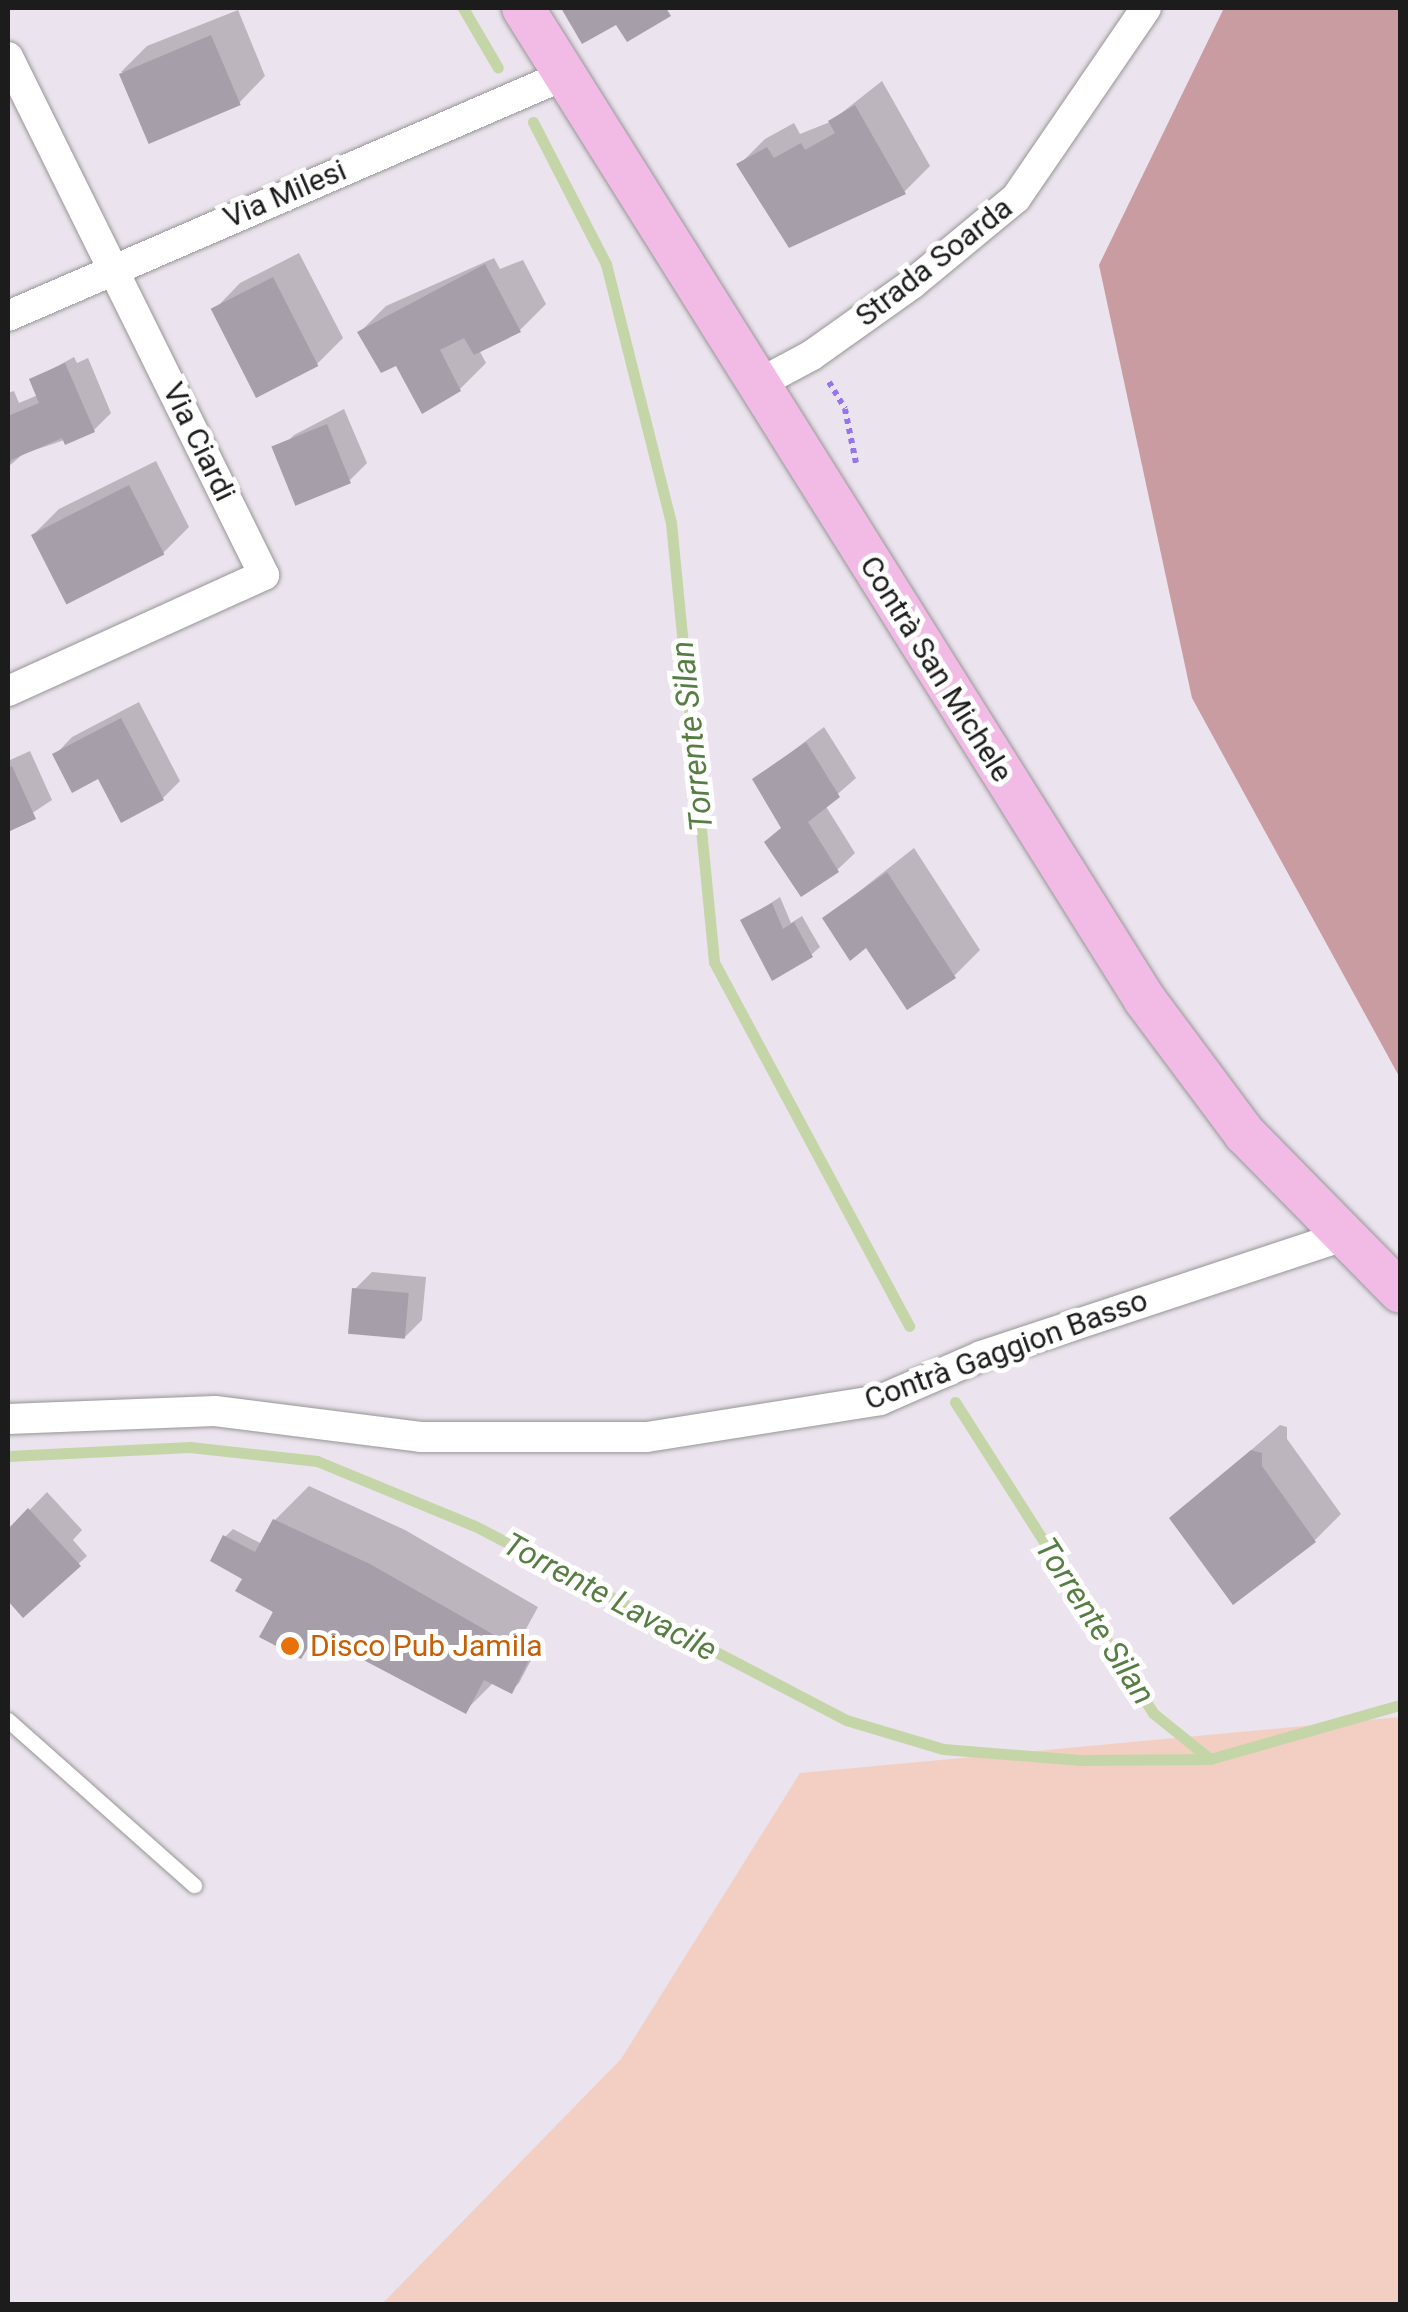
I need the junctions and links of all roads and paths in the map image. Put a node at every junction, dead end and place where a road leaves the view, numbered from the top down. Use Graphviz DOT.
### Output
graph roads {
  1 [pos="523,8"];
  2 [pos="1146,8"];
  3 [pos="8,57"];
  4 [pos="565,75"];
  5 [pos="113,267"];
  6 [pos="8,316"];
  7 [pos="758,384"];
  8 [pos="8,691"];
  9 [pos="1340,1238"];
  10 [pos="1400,1292"];
  11 [pos="8,1419"];
  12 [pos="8,1720"];
  13 [pos="194,1885"];
  1 -- 4 [label="main road, Contrà San Michele"];
  2 -- 7 [label="street, Strada Soarda"];
  3 -- 5 [label="street, Via Ciardi"];
  4 -- 5 [label="street, Via Milesi"];
  4 -- 7 [label="main road, Contrà San Michele"];
  5 -- 6 [label="street, Via Milesi"];
  5 -- 8 [label="street, Via Ciardi"];
  7 -- 9 [label="main road, Contrà San Michele"];
  9 -- 10 [label="main road, Contrà San Michele"];
  9 -- 11 [label="street, Contrà Gaggion Basso"];
  12 -- 13 [label="lane"];
}
